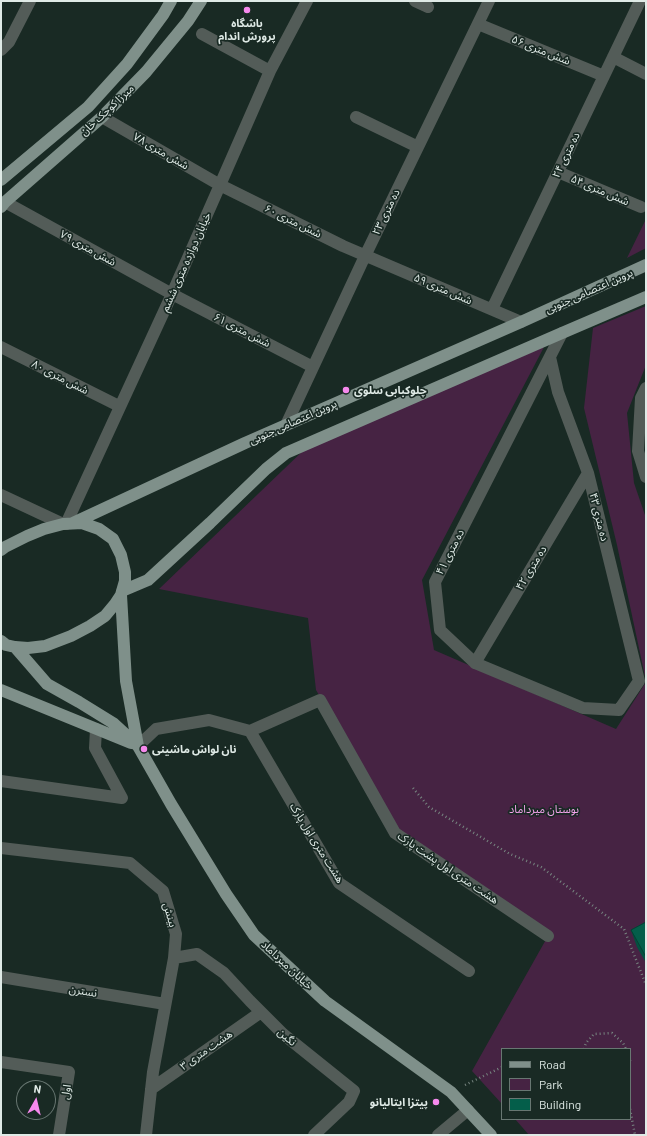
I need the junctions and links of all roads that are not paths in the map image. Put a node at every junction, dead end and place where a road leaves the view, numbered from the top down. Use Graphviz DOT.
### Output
graph roads {
  1 [pos="30,1"];
  2 [pos="171,1"];
  3 [pos="201,1"];
  4 [pos="307,1"];
  5 [pos="415,1"];
  6 [pos="489,1"];
  7 [pos="640,1"];
  8 [pos="428,7"];
  9 [pos="478,24"];
  10 [pos="202,34"];
  11 [pos="1,50"];
  12 [pos="613,57"];
  13 [pos="270,70"];
  14 [pos="646,74"];
  15 [pos="604,76"];
  16 [pos="102,117"];
  17 [pos="356,117"];
  18 [pos="418,147"];
  19 [pos="558,172"];
  20 [pos="1,180"];
  21 [pos="220,185"];
  22 [pos="3,204"];
  23 [pos="641,207"];
  24 [pos="365,256"];
  25 [pos="646,265"];
  26 [pos="172,294"];
  27 [pos="646,297"];
  28 [pos="492,309"];
  29 [pos="522,322"];
  30 [pos="562,333"];
  31 [pos="1,347"];
  32 [pos="550,356"];
  33 [pos="313,367"];
  34 [pos="646,388"];
  35 [pos="119,406"];
  36 [pos="286,425"];
  37 [pos="588,473"];
  38 [pos="646,477"];
  39 [pos="1,495"];
  40 [pos="67,524"];
  41 [pos="2,548"];
  42 [pos="122,593"];
  43 [pos="6,645"];
  44 [pos="475,663"];
  45 [pos="639,681"];
  46 [pos="1,690"];
  47 [pos="96,729"];
  48 [pos="250,731"];
  49 [pos="138,746"];
  50 [pos="1,780"];
  51 [pos="1,848"];
  52 [pos="548,936"];
  53 [pos="174,958"];
  54 [pos="470,971"];
  55 [pos="1,977"];
  56 [pos="165,1004"];
  57 [pos="260,1012"];
  58 [pos="1,1062"];
  59 [pos="151,1089"];
  60 [pos="468,1110"];
  61 [pos="59,1135"];
  62 [pos="146,1135"];
  63 [pos="314,1135"];
  64 [pos="438,1135"];
  65 [pos="491,1135"];
  1 -- 11 [label="street"];
  2 -- 20 [label="main road, میرزا کوچک خان"];
  3 -- 16 [label="main road, میرزا کوچک خان"];
  4 -- 13 [label="street, خیابان دوازده متری ششم"];
  5 -- 8 [label="street"];
  6 -- 9 [label="street, ده متری ۲۳"];
  7 -- 12 [label="street, ده متری ۲۴"];
  9 -- 15 [label="street, شش متری ۵۶"];
  9 -- 18 [label="street, ده متری ۲۳"];
  10 -- 13 [label="street"];
  12 -- 14 [label="street"];
  12 -- 15 [label="street, ده متری ۲۴"];
  13 -- 21 [label="street, خیابان دوازده متری ششم"];
  15 -- 19 [label="street, ده متری ۲۴"];
  16 -- 21 [label="street, شش متری ۷۸"];
  16 -- 22 [label="main road, میرزا کوچک خان"];
  17 -- 18 [label="street"];
  18 -- 24 [label="street, ده متری ۲۳"];
  19 -- 23 [label="street, شش متری ۵۴"];
  19 -- 28 [label="street, ده متری ۲۴"];
  21 -- 24 [label="street, شش متری ۶۰"];
  21 -- 26 [label="street, خیابان دوازده متری ششم"];
  22 -- 26 [label="street, شش متری ۷۹"];
  24 -- 28 [label="street, شش متری ۵۹"];
  24 -- 33 [label="street, ده متری ۲۳"];
  25 -- 29 [label="main road, پروین اعتصامی جنوبی"];
  26 -- 33 [label="street, شش متری ۶۱"];
  26 -- 35 [label="street, خیابان دوازده متری ششم"];
  27 -- 30 [label="main road"];
  28 -- 29 [label="street, شش متری ۵۹"];
  29 -- 36 [label="main road, پروین اعتصامی جنوبی"];
  30 -- 32 [label="street, ده متری ۴۱"];
  30 -- 42 [label="main road"];
  31 -- 35 [label="street, شش متری ۸۰"];
  32 -- 37 [label="street, ده متری ۴۳"];
  32 -- 44 [label="street, ده متری ۴۱"];
  33 -- 36 [label="street, ده متری ۲۳"];
  34 -- 38 [label="street"];
  35 -- 40 [label="street, خیابان دوازده متری ششم"];
  36 -- 40 [label="main road, پروین اعتصامی جنوبی"];
  37 -- 44 [label="street, ده متری ۴۲"];
  37 -- 45 [label="street, ده متری ۴۳"];
  39 -- 40 [label="street"];
  40 -- 41 [label="main road, پروین اعتصامی جنوبی"];
  40 -- 42 [label="main road"];
  42 -- 43 [label="main road"];
  42 -- 49 [label="main road"];
  43 -- 49 [label="main road"];
  44 -- 45 [label="street, ده متری ۴۱"];
  46 -- 47 [label="main road"];
  47 -- 49 [label="main road"];
  47 -- 50 [label="street"];
  48 -- 49 [label="street"];
  48 -- 52 [label="street, هشت متری اول پشت پارک"];
  48 -- 54 [label="street, هشت متری اول پارک"];
  49 -- 60 [label="main road, خیابان میرداماد"];
  51 -- 53 [label="street, بینش"];
  53 -- 56 [label="street, بینش"];
  53 -- 57 [label="street, نگین"];
  55 -- 56 [label="street, نسترن"];
  56 -- 59 [label="street, بینش"];
  57 -- 59 [label="street, هشت متری ۳"];
  57 -- 63 [label="street, نگین"];
  58 -- 61 [label="street, اول"];
  59 -- 62 [label="street, بینش"];
  60 -- 64 [label="street"];
  60 -- 65 [label="main road, خیابان میرداماد"];
}
